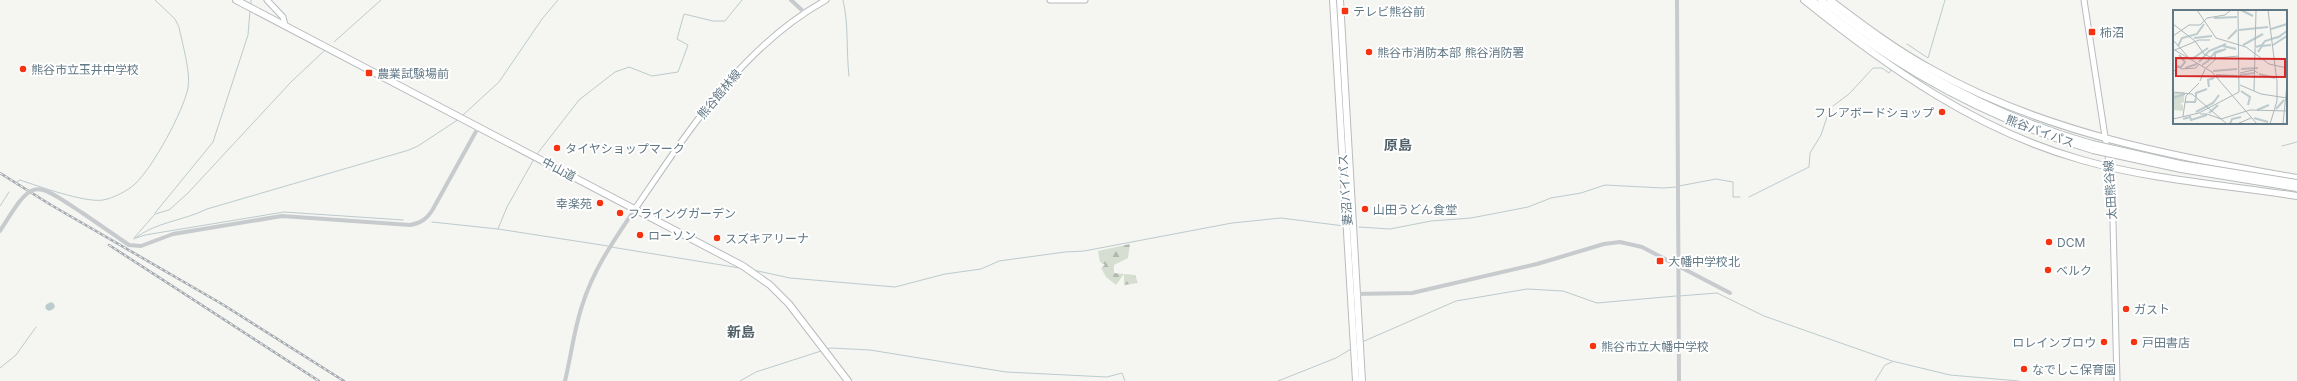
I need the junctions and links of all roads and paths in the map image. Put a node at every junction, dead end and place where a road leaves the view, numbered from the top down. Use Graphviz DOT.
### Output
graph roads {
  1 [pos="236,0"];
  2 [pos="267,0"];
  3 [pos="791,0"];
  4 [pos="826,0"];
  5 [pos="1050,0"];
  6 [pos="1085,0"];
  7 [pos="1334,0"];
  8 [pos="1340,0"];
  9 [pos="1677,0"];
  10 [pos="1804,0"];
  11 [pos="1812,0"];
  12 [pos="1821,0"];
  13 [pos="1830,0"];
  14 [pos="2084,0"];
  15 [pos="805,13"];
  16 [pos="285,25"];
  17 [pos="478,126"];
  18 [pos="2104,137"];
  19 [pos="2092,147"];
  20 [pos="2110,166"];
  21 [pos="2297,178"];
  22 [pos="2297,183"];
  23 [pos="2297,188"];
  24 [pos="2297,196"];
  25 [pos="636,209"];
  26 [pos="0,231"];
  27 [pos="1678,267"];
  28 [pos="1730,293"];
  29 [pos="1354,294"];
  30 [pos="1358,352"];
  31 [pos="564,381"];
  32 [pos="848,381"];
  33 [pos="1356,381"];
  34 [pos="1362,381"];
  35 [pos="1679,381"];
  36 [pos="2117,381"];
  1 -- 16 [label="highway, 中山道"];
  2 -- 16 [label="main road"];
  3 -- 15 [label="street"];
  4 -- 15 [label="main road, 熊谷館林線"];
  5 -- 6 [label="main road"];
  7 -- 29 [label="highway, 妻沼バイパス"];
  8 -- 29 [label="highway, 妻沼バイパス"];
  9 -- 27 [label="street"];
  10 -- 20 [label="highway"];
  11 -- 19 [label="highway, 熊谷バイパス"];
  12 -- 19 [label="highway, 熊谷バイパス"];
  13 -- 18 [label="highway"];
  14 -- 18 [label="main road, 太田熊谷線"];
  15 -- 25 [label="main road, 熊谷館林線"];
  16 -- 17 [label="highway, 中山道"];
  17 -- 25 [label="highway, 中山道"];
  17 -- 26 [label="street, bridge"];
  18 -- 20 [label="main road, 太田熊谷線"];
  18 -- 21 [label="highway"];
  19 -- 22 [label="highway, 熊谷バイパス, bridge"];
  19 -- 23 [label="highway, 熊谷バイパス, bridge"];
  20 -- 24 [label="highway"];
  20 -- 36 [label="main road, 太田熊谷線"];
  25 -- 31 [label="street"];
  25 -- 32 [label="highway, 中山道"];
  27 -- 28 [label="street"];
  27 -- 29 [label="street"];
  27 -- 35 [label="street"];
  29 -- 30 [label="highway, 妻沼バイパス"];
  30 -- 33 [label="highway, 妻沼バイパス"];
  30 -- 34 [label="highway, 妻沼バイパス"];
}
